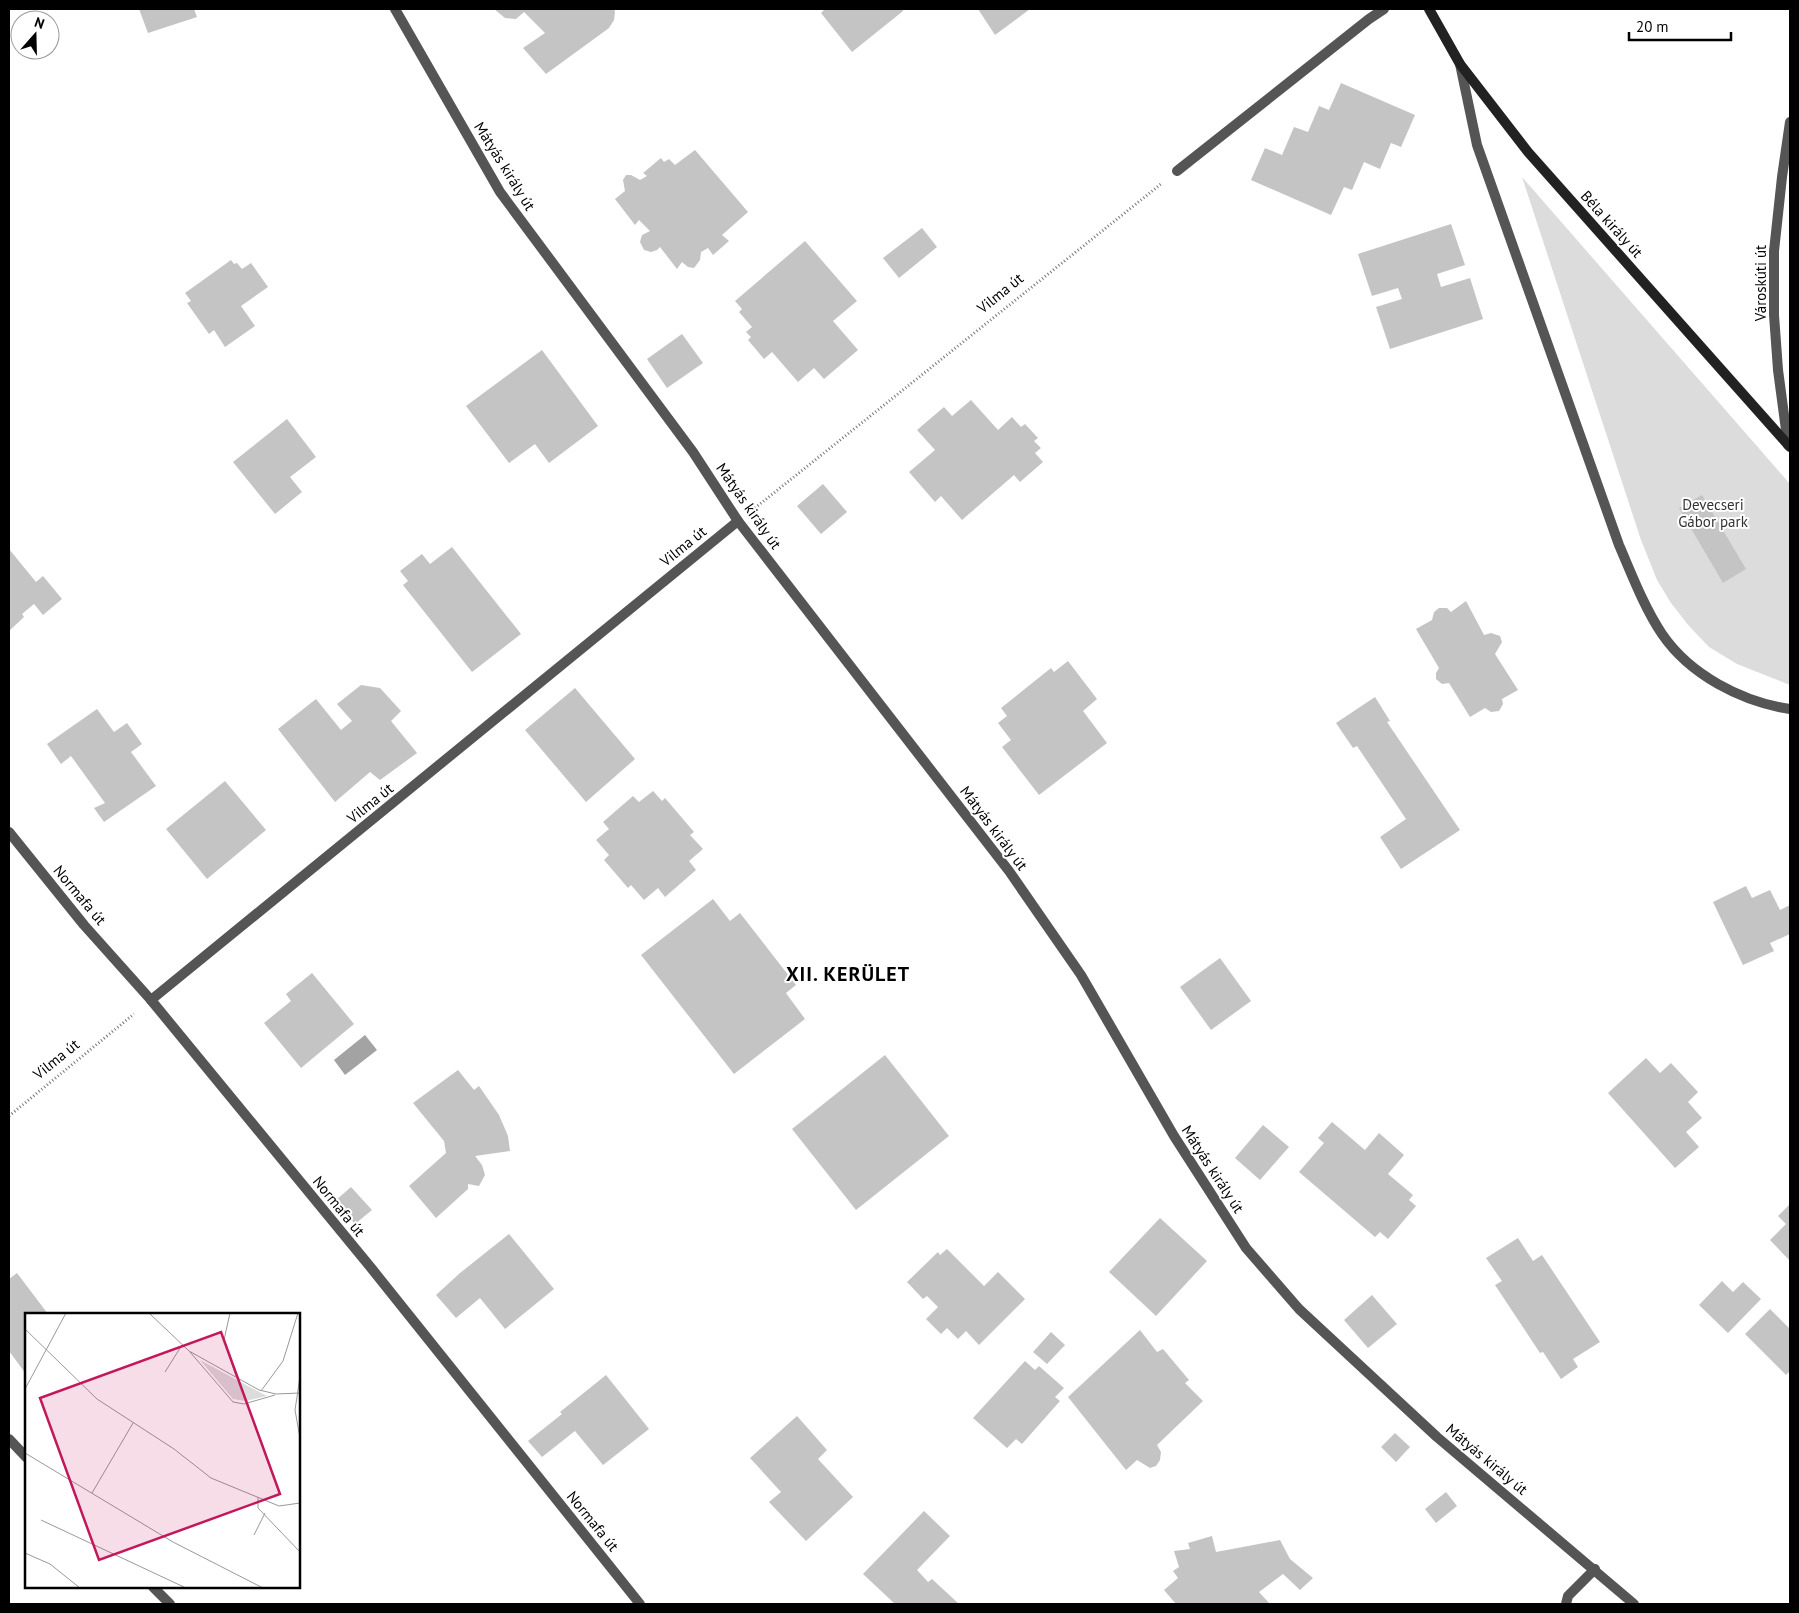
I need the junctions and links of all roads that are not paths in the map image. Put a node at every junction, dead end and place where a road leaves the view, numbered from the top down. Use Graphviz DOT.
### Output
graph roads {
  1 [pos="395,9"];
  2 [pos="1384,9"];
  3 [pos="1428,9"];
  4 [pos="1460,64"];
  5 [pos="1790,122"];
  6 [pos="1177,171"];
  7 [pos="1789,446"];
  8 [pos="738,521"];
  9 [pos="1790,709"];
  10 [pos="9,832"];
  11 [pos="151,1000"];
  12 [pos="9,1439"];
  13 [pos="25,1456"];
  14 [pos="1595,1569"];
  15 [pos="154,1588"];
  16 [pos="170,1604"];
  17 [pos="640,1604"];
  18 [pos="1566,1604"];
  19 [pos="1634,1604"];
  1 -- 8 [label="street, Mátyás király út"];
  2 -- 6 [label="street"];
  3 -- 4 [label="street, Béla király út"];
  4 -- 7 [label="street, Béla király út"];
  4 -- 9 [label="street"];
  5 -- 7 [label="street, Városkúti út"];
  8 -- 11 [label="street, Vilma út"];
  8 -- 14 [label="street, Mátyás király út"];
  10 -- 11 [label="street, Normafa út"];
  11 -- 17 [label="street, Normafa út"];
  12 -- 13 [label="street"];
  14 -- 18 [label="street"];
  14 -- 19 [label="street, Mátyás király út"];
  15 -- 16 [label="street"];
}
